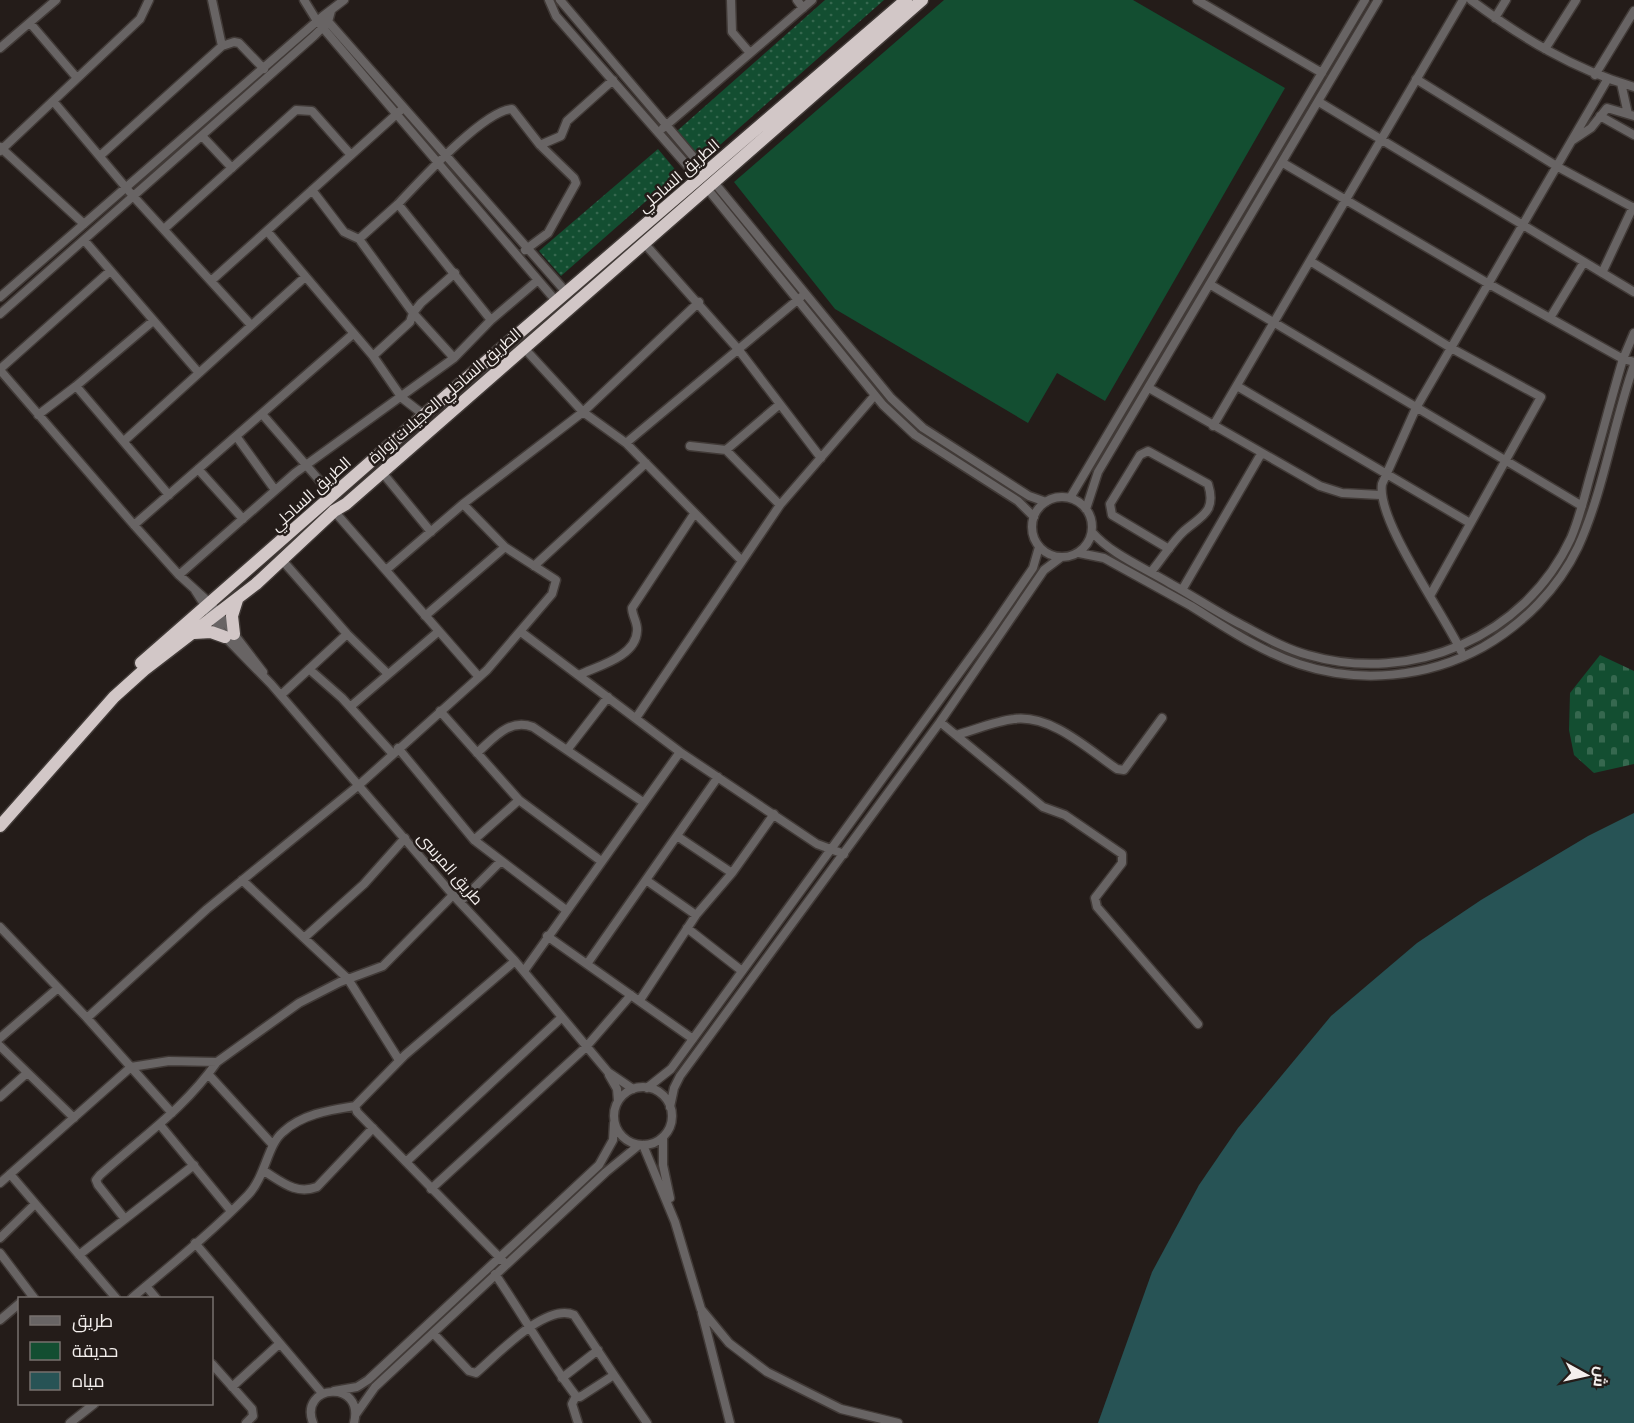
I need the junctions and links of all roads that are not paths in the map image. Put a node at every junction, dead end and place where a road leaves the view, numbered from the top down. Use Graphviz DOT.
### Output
graph roads {
  1 [pos="56,0"];
  2 [pos="149,0"];
  3 [pos="212,0"];
  4 [pos="304,0"];
  5 [pos="344,0"];
  6 [pos="549,0"];
  7 [pos="560,0"];
  8 [pos="731,0"];
  9 [pos="812,0"];
  10 [pos="906,0"];
  11 [pos="922,0"];
  12 [pos="1197,0"];
  13 [pos="1365,0"];
  14 [pos="1378,0"];
  15 [pos="1463,0"];
  16 [pos="1471,0"];
  17 [pos="1506,0"];
  18 [pos="1576,0"];
  19 [pos="800,4"];
  20 [pos="1634,12"];
  21 [pos="323,18"];
  22 [pos="1495,18"];
  23 [pos="30,22"];
  24 [pos="222,46"];
  25 [pos="0,48"];
  26 [pos="1545,49"];
  27 [pos="750,53"];
  28 [pos="613,64"];
  29 [pos="264,69"];
  30 [pos="606,71"];
  31 [pos="1322,73"];
  32 [pos="1595,75"];
  33 [pos="77,78"];
  34 [pos="613,80"];
  35 [pos="1416,80"];
  36 [pos="1607,80"];
  37 [pos="1621,83"];
  38 [pos="1634,87"];
  39 [pos="53,101"];
  40 [pos="1319,102"];
  41 [pos="400,111"];
  42 [pos="1631,115"];
  43 [pos="1600,116"];
  44 [pos="666,125"];
  45 [pos="658,132"];
  46 [pos="1634,135"];
  47 [pos="203,137"];
  48 [pos="1381,140"];
  49 [pos="1573,140"];
  50 [pos="540,145"];
  51 [pos="1,149"];
  52 [pos="101,155"];
  53 [pos="351,155"];
  54 [pos="442,159"];
  55 [pos="1283,163"];
  56 [pos="1558,167"];
  57 [pos="232,168"];
  58 [pos="706,180"];
  59 [pos="462,182"];
  60 [pos="127,187"];
  61 [pos="312,190"];
  62 [pos="133,196"];
  63 [pos="1345,200"];
  64 [pos="398,204"];
  65 [pos="1633,208"];
  66 [pos="84,224"];
  67 [pos="1523,225"];
  68 [pos="164,229"];
  69 [pos="267,231"];
  70 [pos="358,239"];
  71 [pos="84,240"];
  72 [pos="644,243"];
  73 [pos="527,249"];
  74 [pos="519,255"];
  75 [pos="1310,261"];
  76 [pos="1584,262"];
  77 [pos="110,271"];
  78 [pos="455,273"];
  79 [pos="1602,273"];
  80 [pos="305,278"];
  81 [pos="538,280"];
  82 [pos="211,281"];
  83 [pos="1489,284"];
  84 [pos="1211,285"];
  85 [pos="566,292"];
  86 [pos="1634,292"];
  87 [pos="806,293"];
  88 [pos="0,297"];
  89 [pos="798,300"];
  90 [pos="556,302"];
  91 [pos="699,302"];
  92 [pos="1186,304"];
  93 [pos="1196,310"];
  94 [pos="413,313"];
  95 [pos="0,314"];
  96 [pos="1550,318"];
  97 [pos="491,320"];
  98 [pos="153,321"];
  99 [pos="1274,323"];
  100 [pos="251,325"];
  101 [pos="1634,333"];
  102 [pos="353,334"];
  103 [pos="524,348"];
  104 [pos="1452,348"];
  105 [pos="738,349"];
  106 [pos="373,356"];
  107 [pos="454,358"];
  108 [pos="1623,358"];
  109 [pos="1634,364"];
  110 [pos="0,369"];
  111 [pos="199,373"];
  112 [pos="76,386"];
  113 [pos="1237,386"];
  114 [pos="1149,388"];
  115 [pos="875,395"];
  116 [pos="402,398"];
  117 [pos="780,404"];
  118 [pos="1416,408"];
  119 [pos="583,412"];
  120 [pos="262,414"];
  121 [pos="38,415"];
  122 [pos="424,415"];
  123 [pos="915,421"];
  124 [pos="1213,426"];
  125 [pos="907,428"];
  126 [pos="236,436"];
  127 [pos="124,441"];
  128 [pos="626,443"];
  129 [pos="690,446"];
  130 [pos="726,450"];
  131 [pos="1261,454"];
  132 [pos="821,458"];
  133 [pos="1505,460"];
  134 [pos="646,462"];
  135 [pos="306,466"];
  136 [pos="198,469"];
  137 [pos="381,471"];
  138 [pos="1386,474"];
  139 [pos="275,490"];
  140 [pos="169,495"];
  141 [pos="332,495"];
  142 [pos="1380,495"];
  143 [pos="1070,498"];
  144 [pos="1046,502"];
  145 [pos="464,504"];
  146 [pos="780,505"];
  147 [pos="1582,506"];
  148 [pos="1086,509"];
  149 [pos="334,511"];
  150 [pos="694,514"];
  151 [pos="1034,518"];
  152 [pos="243,519"];
  153 [pos="1470,523"];
  154 [pos="134,525"];
  155 [pos="431,532"];
  156 [pos="1092,532"];
  157 [pos="505,547"];
  158 [pos="1038,547"];
  159 [pos="1169,549"];
  160 [pos="1079,553"];
  161 [pos="1060,558"];
  162 [pos="282,560"];
  163 [pos="742,561"];
  164 [pos="534,566"];
  165 [pos="386,570"];
  166 [pos="1151,572"];
  167 [pos="179,575"];
  168 [pos="1182,590"];
  169 [pos="1431,594"];
  170 [pos="237,600"];
  171 [pos="212,612"];
  172 [pos="425,616"];
  173 [pos="439,631"];
  174 [pos="521,632"];
  175 [pos="194,633"];
  176 [pos="347,634"];
  177 [pos="229,635"];
  178 [pos="1270,640"];
  179 [pos="1459,647"];
  180 [pos="1265,649"];
  181 [pos="1464,657"];
  182 [pos="309,669"];
  183 [pos="388,674"];
  184 [pos="579,675"];
  185 [pos="479,677"];
  186 [pos="281,695"];
  187 [pos="608,697"];
  188 [pos="350,707"];
  189 [pos="440,711"];
  190 [pos="636,718"];
  191 [pos="1162,718"];
  192 [pos="940,722"];
  193 [pos="956,735"];
  194 [pos="567,750"];
  195 [pos="395,751"];
  196 [pos="680,752"];
  197 [pos="477,753"];
  198 [pos="718,777"];
  199 [pos="359,785"];
  200 [pos="519,800"];
  201 [pos="644,802"];
  202 [pos="774,814"];
  203 [pos="0,818"];
  204 [pos="0,826"];
  205 [pos="677,836"];
  206 [pos="405,838"];
  207 [pos="474,840"];
  208 [pos="832,848"];
  209 [pos="844,854"];
  210 [pos="601,861"];
  211 [pos="500,862"];
  212 [pos="732,873"];
  213 [pos="242,880"];
  214 [pos="646,880"];
  215 [pos="457,898"];
  216 [pos="566,910"];
  217 [pos="696,915"];
  218 [pos="0,927"];
  219 [pos="687,928"];
  220 [pos="548,936"];
  221 [pos="304,938"];
  222 [pos="515,961"];
  223 [pos="587,964"];
  224 [pos="742,970"];
  225 [pos="524,971"];
  226 [pos="348,979"];
  227 [pos="58,987"];
  228 [pos="631,995"];
  229 [pos="640,1000"];
  230 [pos="562,1017"];
  231 [pos="87,1018"];
  232 [pos="1198,1024"];
  233 [pos="0,1038"];
  234 [pos="693,1039"];
  235 [pos="0,1046"];
  236 [pos="585,1047"];
  237 [pos="399,1060"];
  238 [pos="217,1062"];
  239 [pos="131,1066"];
  240 [pos="27,1072"];
  241 [pos="608,1072"];
  242 [pos="209,1075"];
  243 [pos="647,1088"];
  244 [pos="633,1089"];
  245 [pos="0,1097"];
  246 [pos="618,1101"];
  247 [pos="355,1106"];
  248 [pos="670,1107"];
  249 [pos="172,1113"];
  250 [pos="74,1118"];
  251 [pos="614,1123"];
  252 [pos="161,1125"];
  253 [pos="373,1128"];
  254 [pos="663,1137"];
  255 [pos="273,1145"];
  256 [pos="641,1145"];
  257 [pos="406,1162"];
  258 [pos="194,1165"];
  259 [pos="264,1171"];
  260 [pos="10,1174"];
  261 [pos="0,1183"];
  262 [pos="431,1189"];
  263 [pos="35,1204"];
  264 [pos="231,1211"];
  265 [pos="125,1219"];
  266 [pos="675,1222"];
  267 [pos="0,1238"];
  268 [pos="195,1243"];
  269 [pos="0,1253"];
  270 [pos="79,1255"];
  271 [pos="503,1261"];
  272 [pos="495,1274"];
  273 [pos="146,1286"];
  274 [pos="30,1297"];
  275 [pos="114,1297"];
  276 [pos="134,1297"];
  277 [pos="154,1297"];
  278 [pos="18,1305"];
  279 [pos="701,1309"];
  280 [pos="0,1320"];
  281 [pos="530,1326"];
  282 [pos="433,1333"];
  283 [pos="279,1344"];
  284 [pos="598,1350"];
  285 [pos="213,1365"];
  286 [pos="614,1375"];
  287 [pos="562,1378"];
  288 [pos="232,1387"];
  289 [pos="334,1390"];
  290 [pos="321,1394"];
  291 [pos="576,1396"];
  292 [pos="93,1405"];
  293 [pos="355,1418"];
  294 [pos="310,1420"];
  295 [pos="70,1423"];
  296 [pos="246,1423"];
  297 [pos="578,1423"];
  298 [pos="647,1423"];
  299 [pos="730,1423"];
  300 [pos="898,1423"];
  1 -- 23 [label="street"];
  2 -- 33 [label="street"];
  3 -- 24 [label="street"];
  4 -- 21 [label="street"];
  5 -- 21 [label="street"];
  6 -- 30 [label="street"];
  7 -- 28 [label="street"];
  8 -- 27 [label="street"];
  9 -- 19 [label="street"];
  10 -- 58 [label="highway, الطريق الساحلي"];
  11 -- 58 [label="highway, الطريق الساحلي العجيلات زوارة"];
  12 -- 31 [label="street"];
  13 -- 31 [label="street"];
  14 -- 40 [label="street"];
  15 -- 35 [label="street"];
  16 -- 22 [label="street"];
  17 -- 22 [label="street"];
  18 -- 26 [label="street"];
  19 -- 27 [label="street"];
  20 -- 32 [label="street"];
  21 -- 29 [label="street"];
  21 -- 41 [label="street"];
  21 -- 47 [label="street"];
  22 -- 26 [label="street"];
  23 -- 25 [label="street"];
  23 -- 33 [label="street"];
  24 -- 29 [label="street"];
  24 -- 52 [label="street"];
  26 -- 32 [label="street"];
  27 -- 44 [label="street"];
  28 -- 30 [label="street"];
  28 -- 44 [label="street"];
  29 -- 60 [label="street"];
  30 -- 34 [label="street"];
  31 -- 92 [label="street"];
  32 -- 36 [label="street"];
  33 -- 39 [label="street"];
  34 -- 45 [label="street"];
  34 -- 50 [label="street"];
  35 -- 48 [label="street"];
  35 -- 56 [label="street"];
  36 -- 37 [label="street"];
  36 -- 49 [label="street"];
  37 -- 38 [label="street"];
  37 -- 42 [label="street"];
  39 -- 51 [label="street"];
  39 -- 52 [label="street"];
  40 -- 48 [label="street"];
  40 -- 55 [label="street"];
  41 -- 53 [label="street"];
  41 -- 54 [label="street"];
  42 -- 43 [label="street"];
  43 -- 46 [label="street"];
  43 -- 49 [label="street"];
  44 -- 45 [label="street"];
  44 -- 58 [label="street"];
  45 -- 58 [label="street"];
  47 -- 57 [label="street"];
  47 -- 62 [label="street"];
  48 -- 63 [label="street"];
  48 -- 67 [label="street"];
  49 -- 56 [label="street"];
  50 -- 54 [label="street"];
  50 -- 73 [label="street"];
  51 -- 66 [label="street"];
  52 -- 60 [label="street"];
  53 -- 57 [label="street"];
  53 -- 61 [label="street"];
  54 -- 59 [label="street"];
  54 -- 64 [label="street"];
  55 -- 63 [label="street"];
  55 -- 84 [label="street"];
  56 -- 65 [label="street"];
  56 -- 67 [label="street"];
  57 -- 68 [label="street"];
  58 -- 72 [label="highway, الطريق الساحلي العجيلات زوارة"];
  58 -- 85 [label="highway, الطريق الساحلي"];
  58 -- 87 [label="street"];
  58 -- 89 [label="street"];
  59 -- 73 [label="street"];
  59 -- 74 [label="street"];
  60 -- 62 [label="street"];
  60 -- 66 [label="street"];
  61 -- 69 [label="street"];
  61 -- 70 [label="street"];
  62 -- 68 [label="street"];
  62 -- 71 [label="street"];
  63 -- 75 [label="street"];
  63 -- 83 [label="street"];
  64 -- 70 [label="street"];
  64 -- 78 [label="street"];
  65 -- 79 [label="street"];
  66 -- 88 [label="street"];
  67 -- 76 [label="street"];
  67 -- 83 [label="street"];
  68 -- 82 [label="street"];
  69 -- 80 [label="street"];
  69 -- 82 [label="street"];
  70 -- 94 [label="street"];
  71 -- 77 [label="street"];
  71 -- 95 [label="street"];
  72 -- 91 [label="street"];
  72 -- 103 [label="highway, الطريق الساحلي العجيلات زوارة"];
  73 -- 74 [label="street"];
  73 -- 85 [label="street"];
  74 -- 81 [label="street"];
  75 -- 99 [label="street"];
  75 -- 104 [label="street"];
  76 -- 79 [label="street"];
  76 -- 96 [label="street"];
  77 -- 98 [label="street"];
  77 -- 110 [label="street"];
  78 -- 94 [label="street"];
  78 -- 97 [label="street"];
  79 -- 86 [label="street"];
  80 -- 100 [label="street"];
  80 -- 102 [label="street"];
  81 -- 90 [label="street"];
  81 -- 97 [label="street"];
  82 -- 100 [label="street"];
  83 -- 96 [label="street"];
  83 -- 104 [label="street"];
  84 -- 93 [label="street"];
  84 -- 99 [label="street"];
  85 -- 90 [label="highway, الطريق الساحلي"];
  87 -- 89 [label="street"];
  87 -- 123 [label="street"];
  89 -- 105 [label="street"];
  89 -- 115 [label="street"];
  90 -- 122 [label="highway, الطريق الساحلي"];
  91 -- 105 [label="street"];
  91 -- 119 [label="street"];
  92 -- 93 [label="street"];
  92 -- 143 [label="street"];
  93 -- 114 [label="street"];
  94 -- 106 [label="street"];
  94 -- 107 [label="street"];
  96 -- 108 [label="street"];
  97 -- 107 [label="street"];
  98 -- 111 [label="street"];
  98 -- 112 [label="street"];
  99 -- 113 [label="street"];
  99 -- 118 [label="street"];
  100 -- 111 [label="street"];
  101 -- 108 [label="street"];
  102 -- 106 [label="street"];
  102 -- 120 [label="street"];
  103 -- 119 [label="street"];
  103 -- 137 [label="highway, الطريق الساحلي العجيلات زوارة"];
  104 -- 118 [label="street"];
  104 -- 133 [label="street"];
  105 -- 117 [label="street"];
  105 -- 128 [label="street"];
  106 -- 116 [label="street"];
  107 -- 116 [label="street"];
  108 -- 109 [label="street"];
  108 -- 147 [label="street"];
  109 -- 181 [label="street"];
  110 -- 121 [label="street, طريق المرسى"];
  111 -- 127 [label="street"];
  112 -- 121 [label="street"];
  112 -- 127 [label="street"];
  113 -- 124 [label="street"];
  113 -- 138 [label="street"];
  114 -- 124 [label="street"];
  114 -- 148 [label="street"];
  115 -- 125 [label="street"];
  115 -- 132 [label="street"];
  116 -- 122 [label="street"];
  116 -- 135 [label="street"];
  117 -- 130 [label="street"];
  117 -- 132 [label="street"];
  118 -- 133 [label="street"];
  118 -- 138 [label="street"];
  119 -- 128 [label="street"];
  119 -- 145 [label="street"];
  120 -- 126 [label="street"];
  120 -- 135 [label="street"];
  121 -- 154 [label="street, طريق المرسى"];
  122 -- 141 [label="highway, الطريق الساحلي"];
  123 -- 125 [label="street"];
  123 -- 144 [label="street"];
  124 -- 131 [label="street"];
  125 -- 151 [label="street"];
  126 -- 136 [label="street"];
  126 -- 139 [label="street"];
  127 -- 140 [label="street"];
  128 -- 134 [label="street"];
  129 -- 130 [label="street"];
  130 -- 146 [label="street"];
  131 -- 142 [label="street"];
  131 -- 168 [label="street"];
  132 -- 146 [label="street"];
  133 -- 147 [label="street"];
  133 -- 153 [label="street"];
  134 -- 150 [label="street"];
  134 -- 164 [label="street"];
  135 -- 139 [label="street"];
  135 -- 141 [label="street"];
  136 -- 140 [label="street"];
  136 -- 152 [label="street"];
  137 -- 149 [label="highway, الطريق الساحلي العجيلات زوارة"];
  137 -- 155 [label="street"];
  138 -- 142 [label="street"];
  138 -- 153 [label="street"];
  139 -- 152 [label="street"];
  140 -- 154 [label="street"];
  141 -- 171 [label="highway, الطريق الساحلي"];
  142 -- 169 [label="street"];
  143 -- 144 [label="street"];
  143 -- 148 [label="street"];
  144 -- 151 [label="street"];
  145 -- 155 [label="street"];
  145 -- 157 [label="street"];
  146 -- 163 [label="street"];
  147 -- 179 [label="street"];
  148 -- 156 [label="street"];
  149 -- 162 [label="highway, الطريق الساحلي العجيلات زوارة"];
  149 -- 165 [label="street"];
  150 -- 163 [label="street"];
  150 -- 184 [label="street"];
  151 -- 158 [label="street"];
  152 -- 167 [label="street"];
  153 -- 169 [label="street"];
  154 -- 167 [label="street, طريق المرسى"];
  155 -- 165 [label="street"];
  156 -- 160 [label="street"];
  156 -- 166 [label="street"];
  157 -- 164 [label="street"];
  157 -- 172 [label="street"];
  158 -- 161 [label="street"];
  158 -- 208 [label="street"];
  159 -- 159 [label="street"];
  159 -- 166 [label="street"];
  160 -- 161 [label="street"];
  160 -- 180 [label="street"];
  161 -- 192 [label="street"];
  162 -- 170 [label="highway, الطريق الساحلي العجيلات زوارة"];
  162 -- 176 [label="street"];
  163 -- 190 [label="street"];
  164 -- 174 [label="street"];
  165 -- 172 [label="street"];
  166 -- 168 [label="street"];
  167 -- 171 [label="street, طريق المرسى"];
  168 -- 178 [label="street"];
  169 -- 179 [label="street"];
  170 -- 171 [label="highway, الطريق الساحلي العجيلات زوارة"];
  170 -- 177 [label="highway"];
  171 -- 175 [label="highway, الطريق الساحلي العجيلات زوارة"];
  171 -- 177 [label="street, طريق المرسى"];
  171 -- 203 [label="highway, الطريق الساحلي"];
  172 -- 173 [label="street"];
  173 -- 183 [label="street"];
  173 -- 185 [label="street"];
  174 -- 184 [label="street"];
  174 -- 185 [label="street"];
  175 -- 177 [label="highway"];
  175 -- 204 [label="highway, الطريق الساحلي العجيلات زوارة"];
  176 -- 182 [label="street"];
  176 -- 183 [label="street"];
  177 -- 186 [label="street, طريق المرسى"];
  178 -- 179 [label="street"];
  178 -- 180 [label="street"];
  179 -- 181 [label="street"];
  180 -- 181 [label="street"];
  182 -- 186 [label="street"];
  182 -- 188 [label="street"];
  183 -- 188 [label="street"];
  184 -- 187 [label="street"];
  185 -- 189 [label="street"];
  186 -- 199 [label="street, طريق المرسى"];
  187 -- 190 [label="street"];
  187 -- 194 [label="street"];
  188 -- 195 [label="street"];
  189 -- 195 [label="street"];
  189 -- 197 [label="street"];
  190 -- 196 [label="street"];
  191 -- 193 [label="street"];
  192 -- 193 [label="street"];
  192 -- 209 [label="street"];
  193 -- 232 [label="street"];
  194 -- 197 [label="street"];
  194 -- 201 [label="street"];
  195 -- 199 [label="street"];
  195 -- 207 [label="street"];
  196 -- 198 [label="street"];
  196 -- 201 [label="street"];
  197 -- 200 [label="street"];
  198 -- 202 [label="street"];
  198 -- 205 [label="street"];
  199 -- 206 [label="street, طريق المرسى"];
  199 -- 213 [label="street"];
  200 -- 207 [label="street"];
  200 -- 210 [label="street"];
  201 -- 210 [label="street"];
  202 -- 208 [label="street"];
  202 -- 212 [label="street"];
  205 -- 212 [label="street"];
  205 -- 214 [label="street"];
  206 -- 215 [label="street, طريق المرسى"];
  206 -- 221 [label="street"];
  207 -- 211 [label="street"];
  208 -- 209 [label="street"];
  208 -- 224 [label="street"];
  209 -- 248 [label="street"];
  210 -- 216 [label="street"];
  211 -- 215 [label="street"];
  211 -- 216 [label="street"];
  212 -- 217 [label="street"];
  213 -- 221 [label="street"];
  213 -- 231 [label="street"];
  214 -- 217 [label="street"];
  214 -- 223 [label="street"];
  215 -- 222 [label="street, طريق المرسى"];
  215 -- 226 [label="street"];
  216 -- 220 [label="street"];
  217 -- 219 [label="street"];
  218 -- 227 [label="street"];
  219 -- 224 [label="street"];
  219 -- 229 [label="street"];
  220 -- 223 [label="street"];
  220 -- 225 [label="street"];
  221 -- 226 [label="street"];
  222 -- 225 [label="street, طريق المرسى"];
  222 -- 237 [label="street"];
  223 -- 228 [label="street"];
  224 -- 234 [label="street"];
  225 -- 230 [label="street, طريق المرسى"];
  226 -- 237 [label="street"];
  226 -- 238 [label="street"];
  227 -- 231 [label="street"];
  227 -- 233 [label="street"];
  228 -- 229 [label="street"];
  228 -- 236 [label="street"];
  229 -- 234 [label="street"];
  230 -- 236 [label="street, طريق المرسى"];
  230 -- 257 [label="street"];
  231 -- 239 [label="street"];
  234 -- 243 [label="street"];
  235 -- 240 [label="street"];
  236 -- 241 [label="street, طريق المرسى"];
  236 -- 262 [label="street"];
  237 -- 247 [label="street"];
  238 -- 239 [label="street"];
  238 -- 242 [label="street"];
  239 -- 249 [label="street"];
  239 -- 250 [label="street"];
  240 -- 245 [label="street"];
  240 -- 250 [label="street"];
  241 -- 244 [label="street, طريق المرسى"];
  241 -- 246 [label="street, طريق المرسى"];
  242 -- 249 [label="street"];
  242 -- 255 [label="street"];
  243 -- 244 [label="street"];
  243 -- 248 [label="street"];
  244 -- 246 [label="street"];
  246 -- 251 [label="street"];
  247 -- 253 [label="street"];
  247 -- 255 [label="street"];
  248 -- 254 [label="street"];
  249 -- 252 [label="street"];
  250 -- 260 [label="street"];
  251 -- 256 [label="street"];
  251 -- 271 [label="street"];
  252 -- 258 [label="street"];
  252 -- 265 [label="street"];
  253 -- 257 [label="street"];
  253 -- 259 [label="street"];
  254 -- 256 [label="street"];
  254 -- 266 [label="street"];
  255 -- 259 [label="street"];
  256 -- 266 [label="street"];
  256 -- 271 [label="street"];
  257 -- 262 [label="street"];
  258 -- 264 [label="street"];
  258 -- 265 [label="street"];
  259 -- 264 [label="street"];
  260 -- 261 [label="street"];
  260 -- 263 [label="street"];
  262 -- 271 [label="street"];
  263 -- 267 [label="street"];
  263 -- 270 [label="street"];
  264 -- 268 [label="street"];
  265 -- 270 [label="street"];
  266 -- 279 [label="street"];
  268 -- 273 [label="street"];
  268 -- 283 [label="street"];
  269 -- 274 [label="street"];
  270 -- 275 [label="street"];
  271 -- 272 [label="street"];
  271 -- 289 [label="street"];
  272 -- 281 [label="street"];
  272 -- 282 [label="street"];
  273 -- 276 [label="street"];
  273 -- 277 [label="street"];
  278 -- 280 [label="street"];
  279 -- 299 [label="street"];
  279 -- 300 [label="street"];
  281 -- 282 [label="street"];
  281 -- 284 [label="street"];
  281 -- 287 [label="street"];
  282 -- 293 [label="street"];
  283 -- 288 [label="street"];
  283 -- 290 [label="street"];
  284 -- 286 [label="street"];
  284 -- 287 [label="street"];
  285 -- 288 [label="street"];
  286 -- 291 [label="street"];
  286 -- 298 [label="street"];
  287 -- 291 [label="street"];
  288 -- 296 [label="street"];
  289 -- 290 [label="street"];
  289 -- 293 [label="street"];
  290 -- 294 [label="street"];
  291 -- 297 [label="street"];
  292 -- 295 [label="street"];
}
